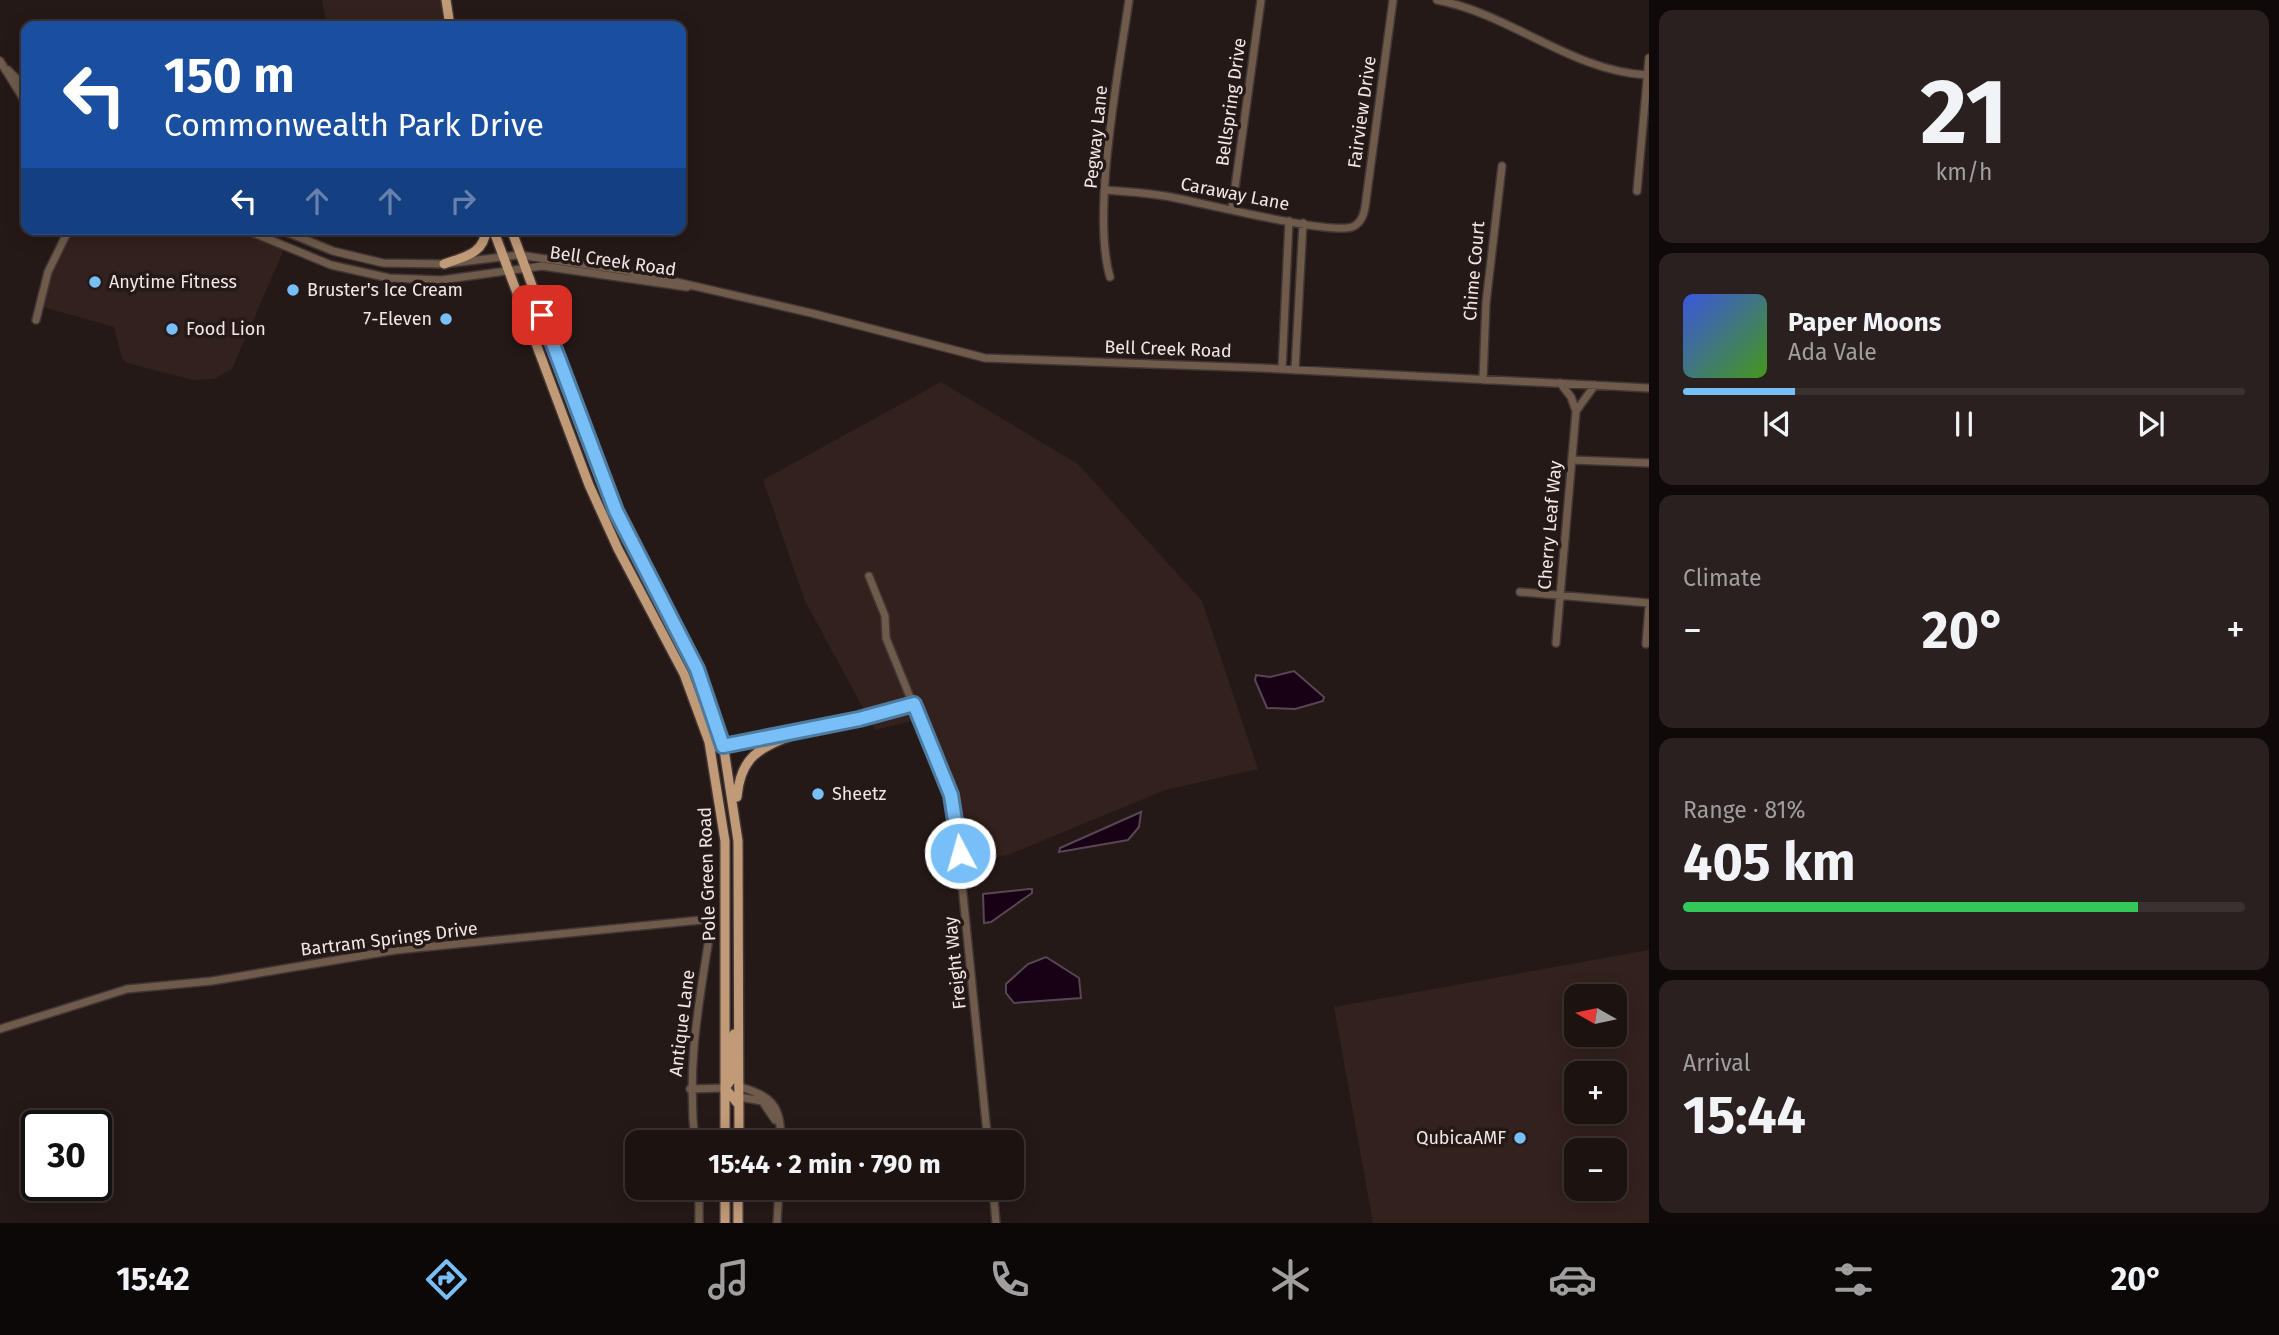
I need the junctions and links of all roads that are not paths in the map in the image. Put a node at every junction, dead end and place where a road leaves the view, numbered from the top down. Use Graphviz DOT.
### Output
graph roads {
  1 [pos="446,0"];
  2 [pos="1129,0"];
  3 [pos="1261,0"];
  4 [pos="1393,0"];
  5 [pos="1437,0"];
  6 [pos="449,21"];
  7 [pos="1649,58"];
  8 [pos="0,61"];
  9 [pos="1647,75"];
  10 [pos="21,83"];
  11 [pos="21,95"];
  12 [pos="1502,166"];
  13 [pos="1106,190"];
  14 [pos="1637,191"];
  15 [pos="1232,209"];
  16 [pos="1289,221"];
  17 [pos="1303,223"];
  18 [pos="1357,225"];
  19 [pos="66,235"];
  20 [pos="258,235"];
  21 [pos="294,235"];
  22 [pos="485,235"];
  23 [pos="495,235"];
  24 [pos="513,235"];
  25 [pos="519,255"];
  26 [pos="502,256"];
  27 [pos="444,264"];
  28 [pos="524,267"];
  29 [pos="507,270"];
  30 [pos="1110,277"];
  31 [pos="694,287"];
  32 [pos="36,320"];
  33 [pos="1282,369"];
  34 [pos="1295,370"];
  35 [pos="1483,380"];
  36 [pos="1560,383"];
  37 [pos="1595,385"];
  38 [pos="1649,388"];
  39 [pos="1576,411"];
  40 [pos="1572,460"];
  41 [pos="1649,464"];
  42 [pos="869,576"];
  43 [pos="1520,592"];
  44 [pos="1560,595"];
  45 [pos="1649,605"];
  46 [pos="1556,643"];
  47 [pos="1646,644"];
  48 [pos="914,704"];
  49 [pos="802,731"];
  50 [pos="723,746"];
  51 [pos="710,749"];
  52 [pos="736,816"];
  53 [pos="712,919"];
  54 [pos="738,1023"];
  55 [pos="0,1029"];
  56 [pos="738,1086"];
  57 [pos="725,1088"];
  58 [pos="690,1089"];
  59 [pos="739,1101"];
  60 [pos="694,1130"];
  61 [pos="725,1130"];
  62 [pos="738,1130"];
  63 [pos="777,1130"];
  64 [pos="779,1130"];
  65 [pos="987,1130"];
  66 [pos="699,1200"];
  67 [pos="725,1200"];
  68 [pos="738,1200"];
  69 [pos="777,1200"];
  70 [pos="994,1200"];
  71 [pos="699,1223"];
  72 [pos="725,1223"];
  73 [pos="738,1223"];
  74 [pos="777,1223"];
  75 [pos="996,1223"];
  1 -- 6 [label="main road"];
  2 -- 13 [label="street, Pegway Lane"];
  3 -- 15 [label="street, Bellspring Drive"];
  4 -- 18 [label="street, Fairview Drive"];
  5 -- 9 [label="street"];
  7 -- 9 [label="street"];
  8 -- 10 [label="street"];
  8 -- 11 [label="street"];
  9 -- 14 [label="street"];
  12 -- 35 [label="street, Chime Court"];
  13 -- 15 [label="street, Caraway Lane"];
  13 -- 30 [label="street, Pegway Lane"];
  15 -- 16 [label="street, Caraway Lane"];
  16 -- 17 [label="street, Caraway Lane"];
  16 -- 33 [label="street"];
  17 -- 18 [label="street, Caraway Lane"];
  17 -- 34 [label="street"];
  19 -- 32 [label="street"];
  20 -- 29 [label="street, Bell Creek Road"];
  21 -- 27 [label="street, Bell Creek Road"];
  22 -- 27 [label="main road"];
  23 -- 26 [label="main road, Pole Green Road"];
  24 -- 25 [label="main road, Pole Green Road"];
  25 -- 26 [label="street, Bell Creek Road"];
  25 -- 28 [label="main road, Pole Green Road"];
  25 -- 31 [label="street, Bell Creek Road"];
  26 -- 27 [label="street, Bell Creek Road"];
  26 -- 29 [label="main road, Pole Green Road"];
  28 -- 29 [label="street, Bell Creek Road"];
  28 -- 31 [label="street, Bell Creek Road"];
  28 -- 50 [label="main road, Pole Green Road"];
  29 -- 51 [label="main road, Pole Green Road"];
  31 -- 33 [label="street, Bell Creek Road"];
  33 -- 34 [label="street, Bell Creek Road"];
  34 -- 35 [label="street, Bell Creek Road"];
  35 -- 36 [label="street, Bell Creek Road"];
  36 -- 37 [label="street, Bell Creek Road"];
  36 -- 39 [label="street"];
  37 -- 38 [label="street, Bell Creek Road"];
  37 -- 39 [label="street"];
  39 -- 40 [label="street, Cherry Leaf Way"];
  40 -- 41 [label="street"];
  40 -- 44 [label="street, Cherry Leaf Way"];
  42 -- 48 [label="street, Freight Way"];
  43 -- 44 [label="street"];
  44 -- 45 [label="street"];
  44 -- 46 [label="street, Cherry Leaf Way"];
  45 -- 47 [label="street"];
  48 -- 49 [label="street"];
  48 -- 65 [label="street, Freight Way"];
  49 -- 50 [label="street"];
  49 -- 52 [label="main road"];
  50 -- 51 [label="street"];
  50 -- 52 [label="main road, Pole Green Road"];
  51 -- 57 [label="main road, Pole Green Road"];
  52 -- 54 [label="main road, Pole Green Road"];
  53 -- 55 [label="street, Bartram Springs Drive"];
  53 -- 58 [label="street, Antique Lane"];
  54 -- 56 [label="main road, Pole Green Road"];
  54 -- 57 [label="main road"];
  56 -- 59 [label="main road, Pole Green Road"];
  56 -- 64 [label="street"];
  57 -- 58 [label="street, Antique Lane"];
  57 -- 59 [label="main road"];
  57 -- 61 [label="main road, Pole Green Road"];
  58 -- 60 [label="street, Antique Lane"];
  59 -- 62 [label="main road, Pole Green Road"];
  59 -- 63 [label="street"];
  66 -- 71 [label="street"];
  67 -- 72 [label="main road"];
  68 -- 73 [label="main road"];
  69 -- 74 [label="street"];
  70 -- 75 [label="street"];
}
